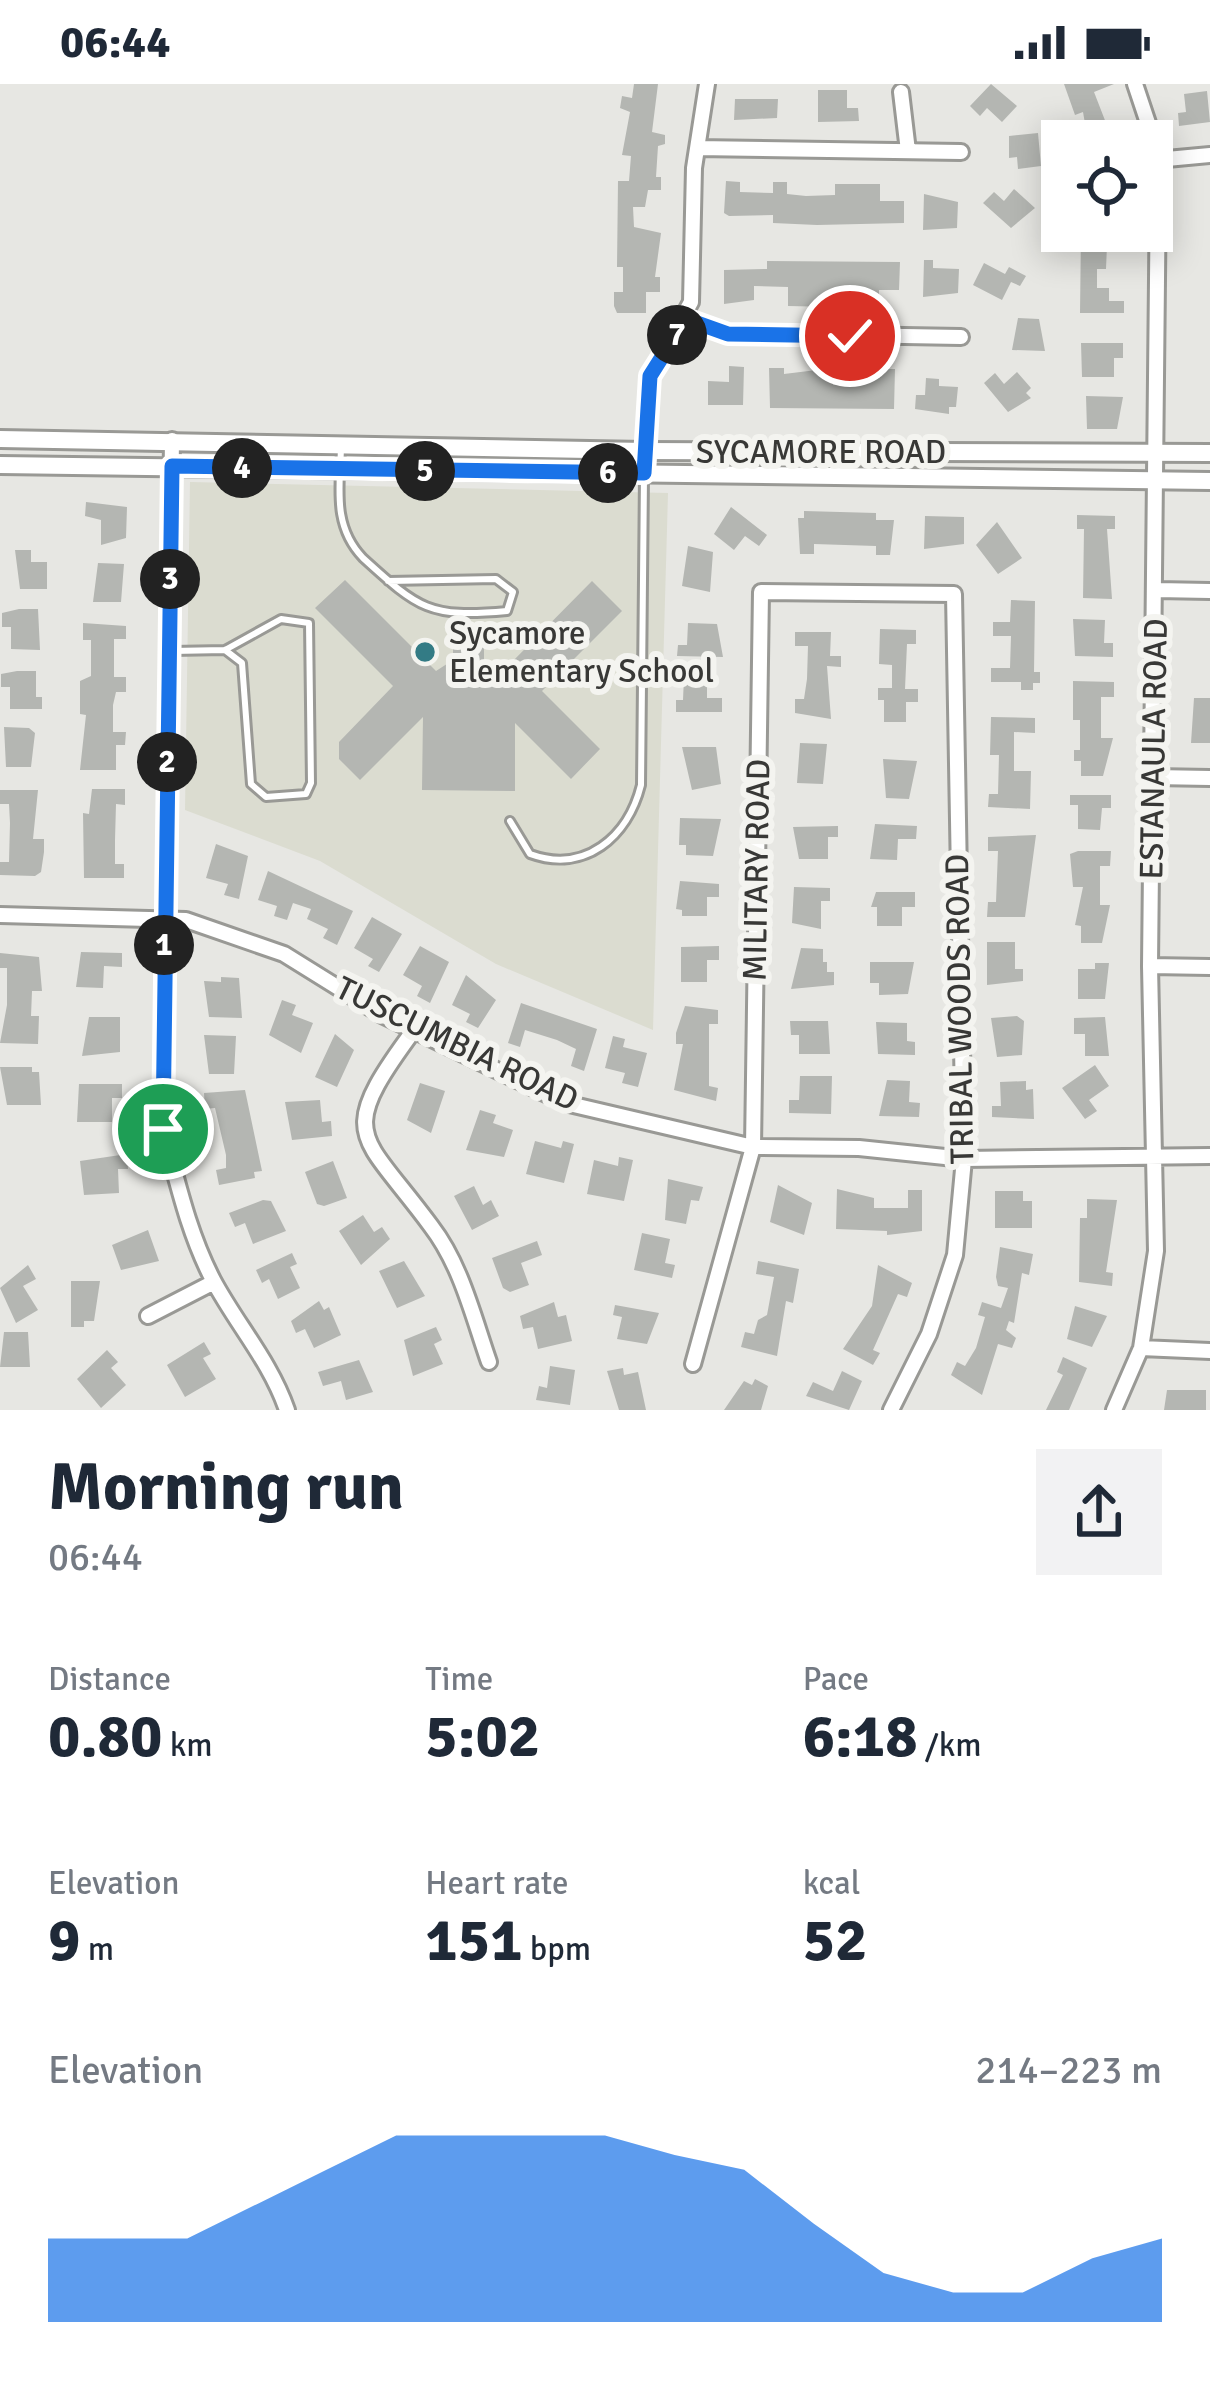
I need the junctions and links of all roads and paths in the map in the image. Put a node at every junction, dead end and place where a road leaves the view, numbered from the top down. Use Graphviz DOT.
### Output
graph roads {
  1 [pos="707,84"];
  2 [pos="1135,84"];
  3 [pos="901,92"];
  4 [pos="1145,120"];
  5 [pos="697,148"];
  6 [pos="908,151"];
  7 [pos="961,152"];
  8 [pos="1210,155"];
  9 [pos="1173,158"];
  10 [pos="1156,252"];
  11 [pos="686,319"];
  12 [pos="961,337"];
  13 [pos="0,439"];
  14 [pos="172,440"];
  15 [pos="341,443"];
  16 [pos="644,451"];
  17 [pos="1155,453"];
  18 [pos="1210,453"];
  19 [pos="0,465"];
  20 [pos="172,466"];
  21 [pos="340,470"];
  22 [pos="644,473"];
  23 [pos="1157,480"];
  24 [pos="1210,481"];
  25 [pos="388,580"];
  26 [pos="1157,590"];
  27 [pos="1210,591"];
  28 [pos="761,592"];
  29 [pos="225,650"];
  30 [pos="169,651"];
  31 [pos="1154,777"];
  32 [pos="1210,778"];
  33 [pos="510,821"];
  34 [pos="0,915"];
  35 [pos="164,919"];
  36 [pos="1150,966"];
  37 [pos="1210,967"];
  38 [pos="414,1030"];
  39 [pos="753,1147"];
  40 [pos="1153,1155"];
  41 [pos="1210,1156"];
  42 [pos="964,1159"];
  43 [pos="214,1282"];
  44 [pos="148,1316"];
  45 [pos="1141,1348"];
  46 [pos="1210,1351"];
  47 [pos="489,1362"];
  48 [pos="693,1364"];
  49 [pos="286,1410"];
  50 [pos="891,1410"];
  51 [pos="1114,1410"];
  1 -- 5 [label="street"];
  2 -- 4 [label="street, ESTANAULA ROAD"];
  3 -- 6 [label="street"];
  5 -- 6 [label="street"];
  5 -- 11 [label="street"];
  6 -- 7 [label="street"];
  8 -- 9 [label="street"];
  10 -- 17 [label="street, ESTANAULA ROAD"];
  11 -- 12 [label="street"];
  11 -- 16 [label="street"];
  13 -- 14 [label="street, SYCAMORE ROAD"];
  14 -- 15 [label="street, SYCAMORE ROAD"];
  14 -- 20 [label="street"];
  15 -- 16 [label="street, SYCAMORE ROAD"];
  15 -- 21 [label="lane"];
  16 -- 17 [label="street, SYCAMORE ROAD"];
  16 -- 22 [label="street"];
  17 -- 18 [label="street, SYCAMORE ROAD"];
  17 -- 23 [label="street, ESTANAULA ROAD"];
  19 -- 20 [label="street, SYCAMORE ROAD"];
  20 -- 21 [label="street, SYCAMORE ROAD"];
  20 -- 30 [label="street"];
  21 -- 22 [label="street, SYCAMORE ROAD"];
  21 -- 25 [label="lane"];
  22 -- 23 [label="street, SYCAMORE ROAD"];
  22 -- 33 [label="lane"];
  23 -- 24 [label="street, SYCAMORE ROAD"];
  23 -- 26 [label="street, ESTANAULA ROAD"];
  25 -- 25 [label="lane"];
  26 -- 27 [label="street"];
  26 -- 31 [label="street, ESTANAULA ROAD"];
  28 -- 39 [label="street, MILITARY ROAD"];
  28 -- 42 [label="street, TRIBAL WOODS ROAD"];
  29 -- 29 [label="lane"];
  29 -- 30 [label="lane"];
  30 -- 35 [label="street"];
  31 -- 32 [label="street"];
  31 -- 36 [label="street, ESTANAULA ROAD"];
  34 -- 35 [label="street, TUSCUMBIA ROAD"];
  35 -- 38 [label="street, TUSCUMBIA ROAD"];
  35 -- 43 [label="street"];
  36 -- 37 [label="street"];
  36 -- 40 [label="street, ESTANAULA ROAD"];
  38 -- 39 [label="street, TUSCUMBIA ROAD"];
  38 -- 47 [label="street"];
  39 -- 42 [label="street, TUSCUMBIA ROAD"];
  39 -- 48 [label="street, MILITARY ROAD"];
  40 -- 41 [label="street, TUSCUMBIA ROAD"];
  40 -- 42 [label="street, TUSCUMBIA ROAD"];
  40 -- 45 [label="street, ESTANAULA ROAD"];
  42 -- 50 [label="street, TRIBAL WOODS ROAD"];
  43 -- 44 [label="street"];
  43 -- 49 [label="street"];
  45 -- 46 [label="street"];
  45 -- 51 [label="street, ESTANAULA ROAD"];
}
